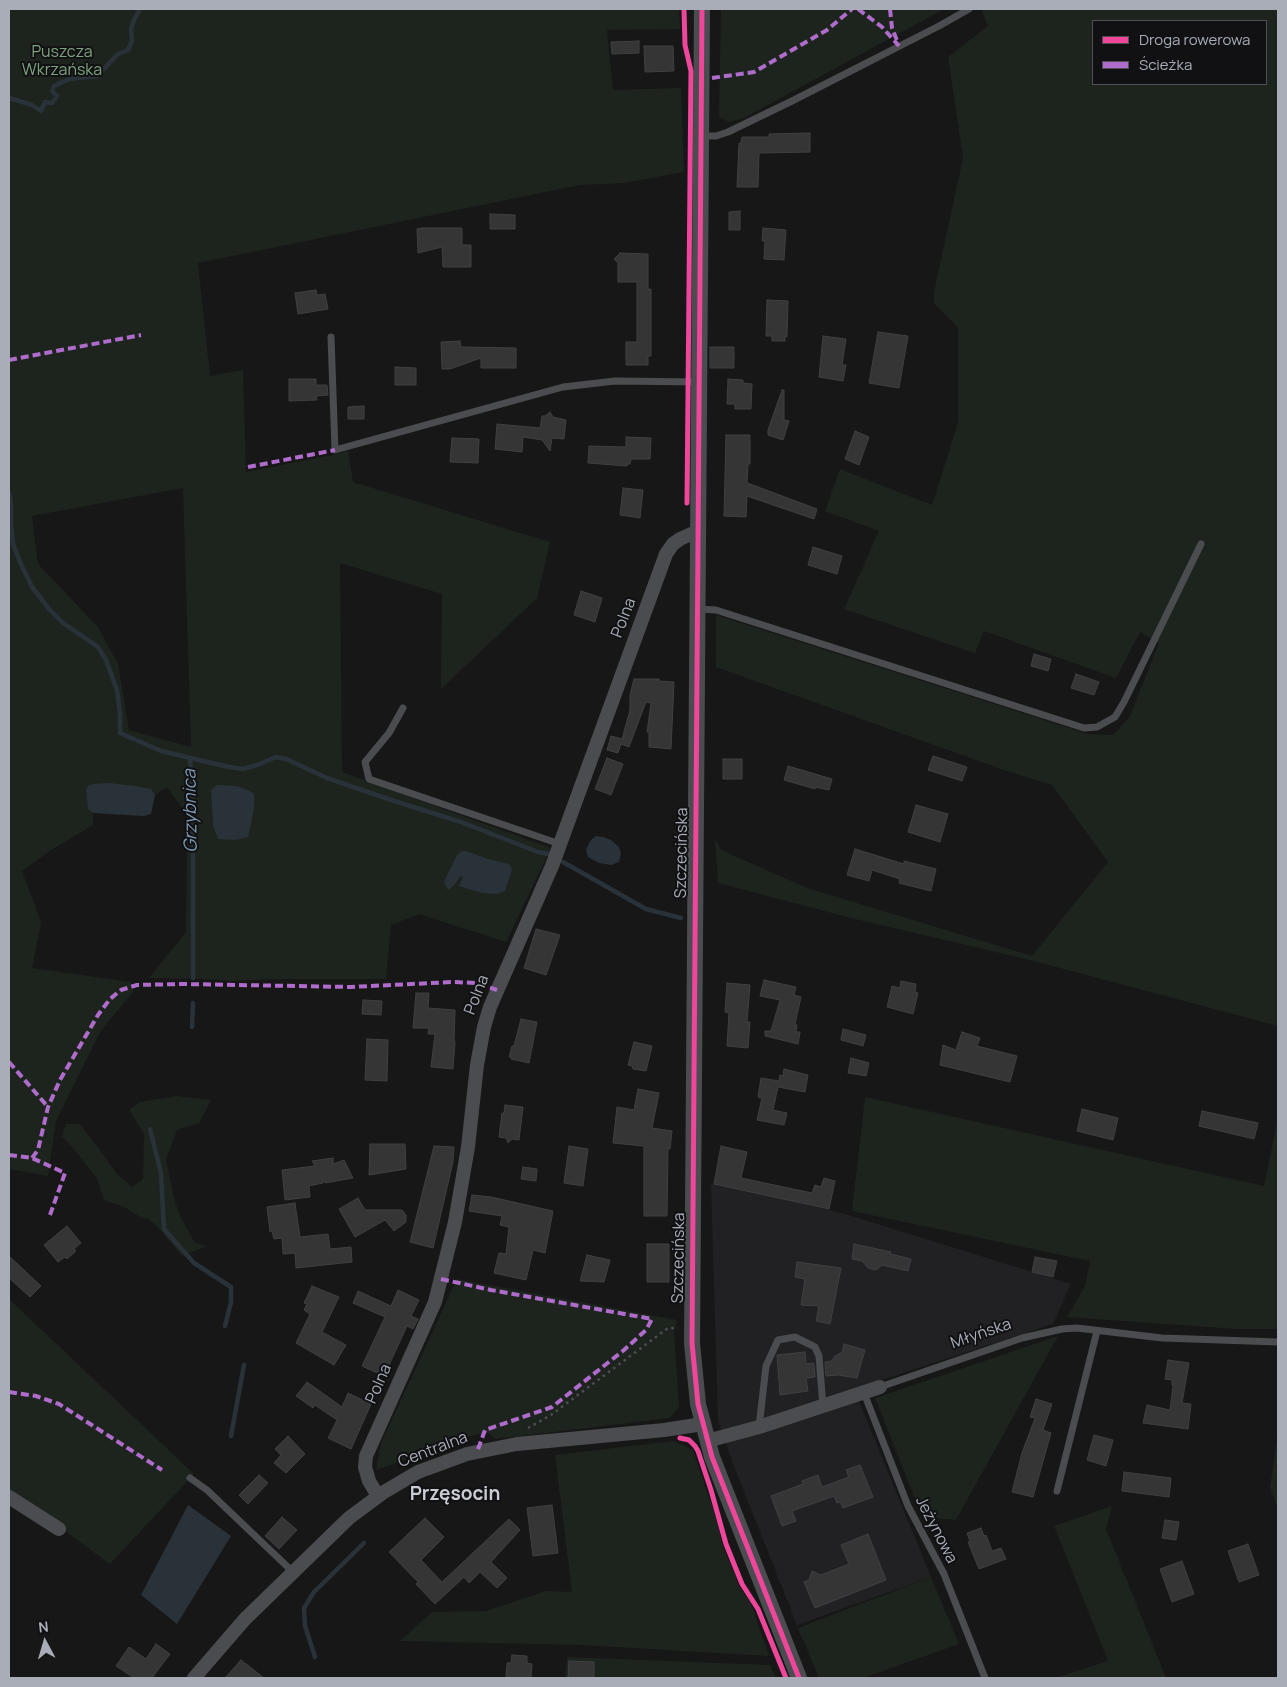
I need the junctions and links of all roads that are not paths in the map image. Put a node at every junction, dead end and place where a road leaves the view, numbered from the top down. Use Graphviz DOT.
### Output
graph roads {
  1 [pos="702,9"];
  2 [pos="969,9"];
  3 [pos="701,136"];
  4 [pos="331,337"];
  5 [pos="699,382"];
  6 [pos="698,534"];
  7 [pos="1201,544"];
  8 [pos="697,609"];
  9 [pos="403,708"];
  10 [pos="560,844"];
  11 [pos="1097,1331"];
  12 [pos="1278,1342"];
  13 [pos="880,1387"];
  14 [pos="864,1393"];
  15 [pos="823,1407"];
  16 [pos="703,1424"];
  17 [pos="759,1427"];
  18 [pos="707,1441"];
  19 [pos="190,1478"];
  20 [pos="1057,1491"];
  21 [pos="378,1496"];
  22 [pos="9,1497"];
  23 [pos="59,1529"];
  24 [pos="293,1572"];
  25 [pos="194,1678"];
  26 [pos="799,1678"];
  27 [pos="985,1678"];
  1 -- 3 [label="street, Szczecińska"];
  2 -- 3 [label="lane"];
  3 -- 5 [label="street, Szczecińska"];
  4 -- 5 [label="lane"];
  5 -- 6 [label="street, Szczecińska"];
  6 -- 8 [label="street, Szczecińska"];
  6 -- 10 [label="street, Polna"];
  7 -- 8 [label="lane"];
  8 -- 16 [label="street, Szczecińska"];
  9 -- 10 [label="lane"];
  10 -- 21 [label="street, Polna"];
  11 -- 12 [label="lane, Młyńska"];
  11 -- 13 [label="lane, Młyńska"];
  11 -- 20 [label="lane"];
  13 -- 14 [label="street, Młyńska"];
  14 -- 15 [label="street, Młyńska"];
  14 -- 27 [label="lane, Jeżynowa"];
  15 -- 17 [label="street, Młyńska"];
  15 -- 17 [label="lane"];
  16 -- 18 [label="street, Szczecińska"];
  16 -- 21 [label="street, Centralna"];
  17 -- 18 [label="street, Młyńska"];
  18 -- 26 [label="street, Szczecińska"];
  19 -- 24 [label="lane"];
  21 -- 24 [label="street, Centralna"];
  22 -- 23 [label="street"];
  24 -- 25 [label="street, Centralna"];
}
